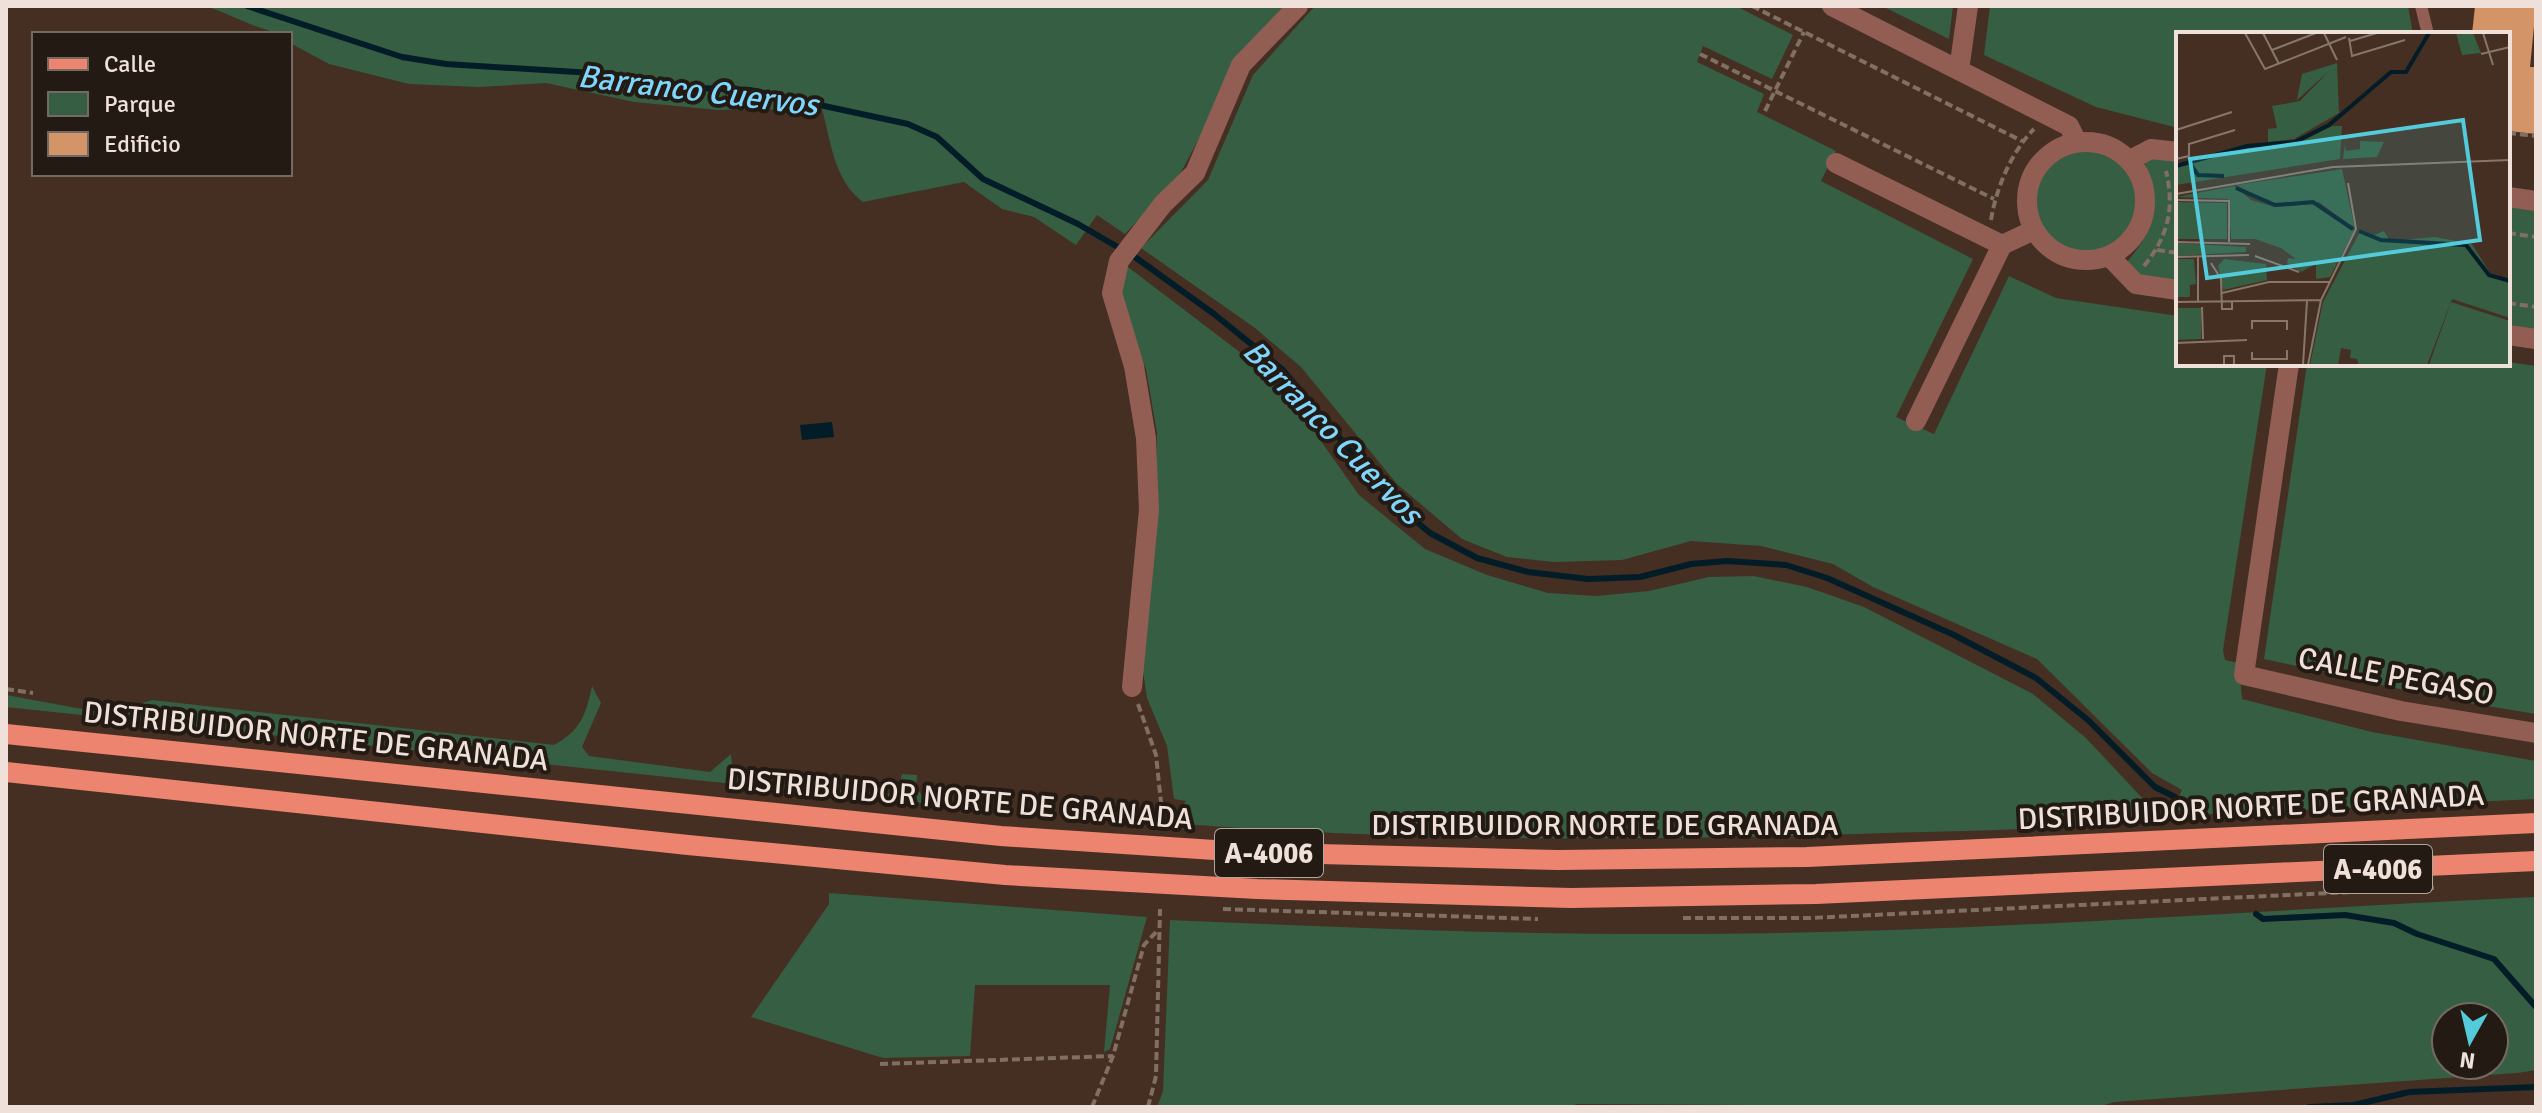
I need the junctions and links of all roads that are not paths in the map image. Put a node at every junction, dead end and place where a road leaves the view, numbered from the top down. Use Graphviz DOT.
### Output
graph roads {
  1 [pos="1298,6"];
  2 [pos="1832,6"];
  3 [pos="1968,6"];
  4 [pos="2421,6"];
  5 [pos="2428,32"];
  6 [pos="1959,70"];
  7 [pos="2077,142"];
  8 [pos="2171,157"];
  9 [pos="2130,160"];
  10 [pos="1836,163"];
  11 [pos="2510,197"];
  12 [pos="2536,201"];
  13 [pos="2034,230"];
  14 [pos="2002,245"];
  15 [pos="2109,256"];
  16 [pos="2176,290"];
  17 [pos="2510,335"];
  18 [pos="2536,339"];
  19 [pos="2289,366"];
  20 [pos="1916,421"];
  21 [pos="1132,687"];
  22 [pos="2536,733"];
  23 [pos="6,734"];
  24 [pos="6,772"];
  25 [pos="2536,823"];
  26 [pos="2536,861"];
  1 -- 21 [label="street"];
  2 -- 6 [label="street"];
  3 -- 6 [label="street"];
  4 -- 5 [label="lane"];
  6 -- 7 [label="street"];
  7 -- 9 [label="street"];
  7 -- 13 [label="street"];
  8 -- 9 [label="street"];
  9 -- 15 [label="street"];
  10 -- 14 [label="street"];
  11 -- 12 [label="street"];
  13 -- 14 [label="street"];
  13 -- 15 [label="street"];
  14 -- 20 [label="street"];
  15 -- 16 [label="street"];
  17 -- 18 [label="street"];
  19 -- 22 [label="street, CALLE PEGASO"];
  23 -- 25 [label="main road, DISTRIBUIDOR NORTE DE GRANADA / A-4006"];
  24 -- 26 [label="main road, A-4006"];
}
